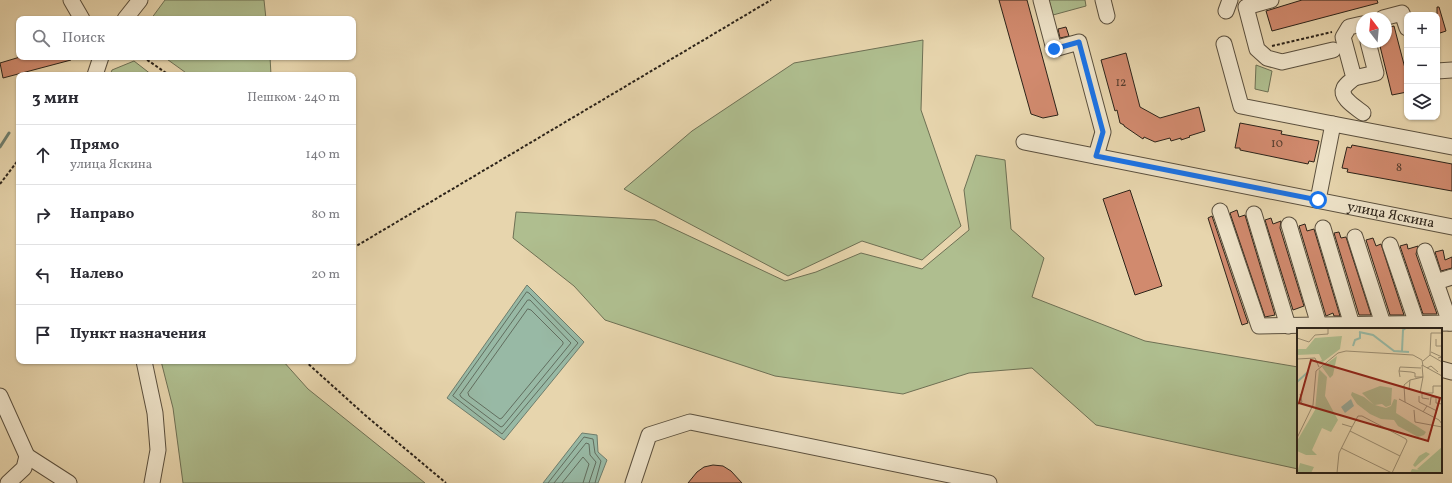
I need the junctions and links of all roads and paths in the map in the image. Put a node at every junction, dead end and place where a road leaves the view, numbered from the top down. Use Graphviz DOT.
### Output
graph roads {
  1 [pos="70,0"];
  2 [pos="140,0"];
  3 [pos="771,0"];
  4 [pos="1041,0"];
  5 [pos="1103,0"];
  6 [pos="1271,0"];
  7 [pos="80,16"];
  8 [pos="127,16"];
  9 [pos="1107,16"];
  10 [pos="1392,16"];
  11 [pos="1404,19"];
  12 [pos="1356,26"];
  13 [pos="1224,44"];
  14 [pos="1370,48"];
  15 [pos="1258,50"];
  16 [pos="1333,50"];
  17 [pos="100,60"];
  18 [pos="147,60"];
  19 [pos="1452,70"];
  20 [pos="1440,71"];
  21 [pos="96,72"];
  22 [pos="165,72"];
  23 [pos="1354,78"];
  24 [pos="1363,113"];
  25 [pos="1333,124"];
  26 [pos="1024,142"];
  27 [pos="1452,147"];
  28 [pos="1096,156"];
  29 [pos="16,163"];
  30 [pos="0,184"];
  31 [pos="1318,200"];
  32 [pos="1220,211"];
  33 [pos="1254,214"];
  34 [pos="1289,225"];
  35 [pos="1452,227"];
  36 [pos="1323,228"];
  37 [pos="1355,237"];
  38 [pos="1390,245"];
  39 [pos="356,246"];
  40 [pos="1425,250"];
  41 [pos="1452,277"];
  42 [pos="1436,282"];
  43 [pos="1451,323"];
  44 [pos="1383,324"];
  45 [pos="1417,324"];
  46 [pos="1319,325"];
  47 [pos="1352,325"];
  48 [pos="1288,326"];
  49 [pos="145,364"];
  50 [pos="308,364"];
  51 [pos="1442,369"];
  52 [pos="1452,372"];
  53 [pos="0,396"];
  54 [pos="27,456"];
  55 [pos="8,483"];
  56 [pos="69,483"];
  57 [pos="152,483"];
  58 [pos="446,483"];
  59 [pos="633,483"];
  60 [pos="990,483"];
  1 -- 7 [label="street"];
  2 -- 8 [label="street"];
  3 -- 39 [label="path"];
  4 -- 28 [label="street"];
  5 -- 9 [label="street"];
  6 -- 15 [label="street"];
  10 -- 11 [label="street"];
  12 -- 15 [label="path"];
  12 -- 23 [label="street"];
  13 -- 25 [label="street"];
  14 -- 23 [label="street"];
  15 -- 16 [label="street"];
  17 -- 21 [label="street"];
  18 -- 22 [label="path"];
  19 -- 20 [label="street"];
  23 -- 24 [label="street"];
  25 -- 27 [label="street"];
  25 -- 31 [label="street"];
  26 -- 28 [label="street, улица Яскина"];
  28 -- 31 [label="street, улица Яскина"];
  29 -- 30 [label="path"];
  31 -- 35 [label="street, улица Яскина"];
  32 -- 48 [label="street"];
  33 -- 48 [label="street"];
  34 -- 46 [label="street"];
  36 -- 47 [label="street"];
  37 -- 44 [label="street"];
  38 -- 45 [label="street"];
  40 -- 42 [label="street"];
  41 -- 42 [label="street"];
  42 -- 43 [label="street"];
  43 -- 45 [label="street"];
  44 -- 45 [label="street"];
  44 -- 47 [label="street"];
  46 -- 47 [label="street"];
  46 -- 48 [label="street"];
  49 -- 57 [label="street"];
  50 -- 58 [label="path"];
  51 -- 52 [label="street"];
  53 -- 54 [label="street"];
  54 -- 55 [label="street"];
  54 -- 56 [label="street"];
  59 -- 60 [label="street"];
}
